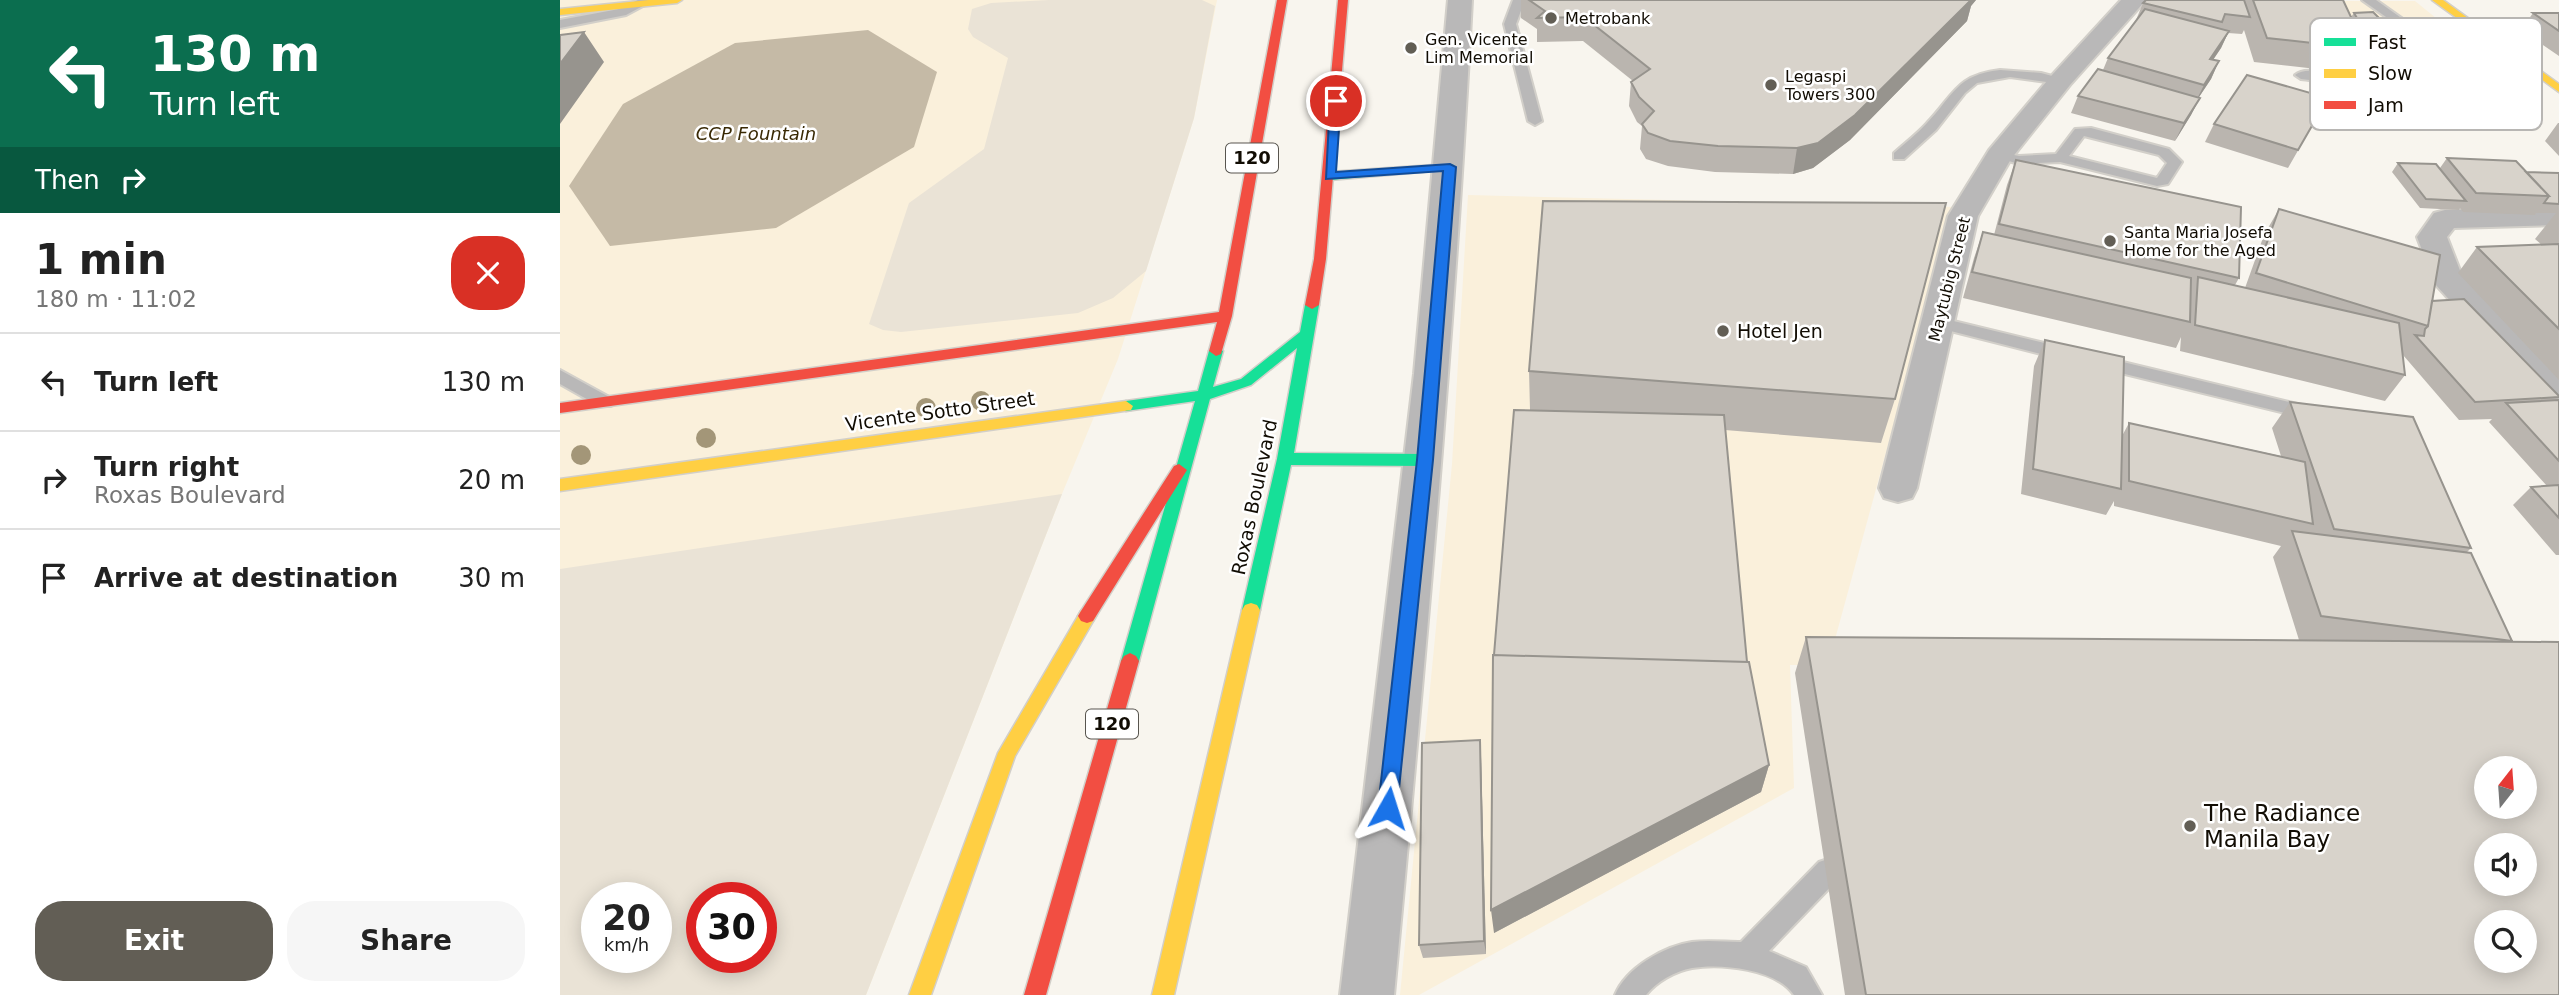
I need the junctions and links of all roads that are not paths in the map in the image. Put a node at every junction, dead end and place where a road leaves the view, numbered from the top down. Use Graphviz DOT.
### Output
graph roads {
  1 [pos="677,0"];
  2 [pos="1282,0"];
  3 [pos="1343,0"];
  4 [pos="1460,0"];
  5 [pos="1520,0"];
  6 [pos="2134,0"];
  7 [pos="2319,0"];
  8 [pos="2368,0"];
  9 [pos="2437,0"];
  10 [pos="647,1"];
  11 [pos="560,12"];
  12 [pos="2329,18"];
  13 [pos="2393,18"];
  14 [pos="2461,18"];
  15 [pos="560,24"];
  16 [pos="2301,75"];
  17 [pos="2310,76"];
  18 [pos="2542,76"];
  19 [pos="2061,80"];
  20 [pos="2559,89"];
  21 [pos="1535,121"];
  22 [pos="1899,156"];
  23 [pos="1999,156"];
  24 [pos="2060,158"];
  25 [pos="1450,167"];
  26 [pos="1330,176"];
  27 [pos="2559,216"];
  28 [pos="1225,316"];
  29 [pos="1937,322"];
  30 [pos="1308,333"];
  31 [pos="560,376"];
  32 [pos="1205,395"];
  33 [pos="2559,397"];
  34 [pos="605,402"];
  35 [pos="560,408"];
  36 [pos="2324,416"];
  37 [pos="1189,453"];
  38 [pos="1285,459"];
  39 [pos="1425,460"];
  40 [pos="560,485"];
  41 [pos="1898,488"];
  42 [pos="1828,871"];
  43 [pos="1747,955"];
  44 [pos="920,995"];
  45 [pos="1035,995"];
  46 [pos="1163,995"];
  47 [pos="1367,995"];
  48 [pos="1628,995"];
  49 [pos="1809,995"];
  1 -- 10 [label="main road"];
  2 -- 28 [label="main road, 120"];
  3 -- 26 [label="main road, Roxas Boulevard"];
  4 -- 25 [label="street"];
  5 -- 21 [label="lane"];
  6 -- 19 [label="street, Maytubig Street"];
  7 -- 12 [label="lane"];
  8 -- 13 [label="lane"];
  9 -- 14 [label="main road"];
  10 -- 11 [label="main road"];
  10 -- 15 [label="lane"];
  16 -- 17 [label="lane"];
  18 -- 20 [label="main road"];
  19 -- 22 [label="lane"];
  19 -- 23 [label="street, Maytubig Street"];
  23 -- 24 [label="lane"];
  23 -- 29 [label="street, Maytubig Street"];
  24 -- 24 [label="lane"];
  25 -- 26 [label="main road"];
  25 -- 39 [label="street"];
  26 -- 30 [label="main road, Roxas Boulevard"];
  27 -- 33 [label="street"];
  28 -- 32 [label="main road, 120"];
  28 -- 34 [label="main road"];
  29 -- 36 [label="lane"];
  29 -- 41 [label="street, Maytubig Street"];
  30 -- 32 [label="main road, Vicente Sotto Street"];
  30 -- 38 [label="main road, Roxas Boulevard"];
  31 -- 34 [label="lane"];
  32 -- 37 [label="main road, 120"];
  32 -- 40 [label="main road, Vicente Sotto Street"];
  34 -- 35 [label="main road"];
  37 -- 44 [label="main road"];
  37 -- 45 [label="main road, 120"];
  38 -- 39 [label="main road"];
  38 -- 46 [label="main road, Roxas Boulevard"];
  39 -- 47 [label="street"];
  42 -- 43 [label="lane"];
  43 -- 48 [label="lane"];
  43 -- 49 [label="lane"];
}
